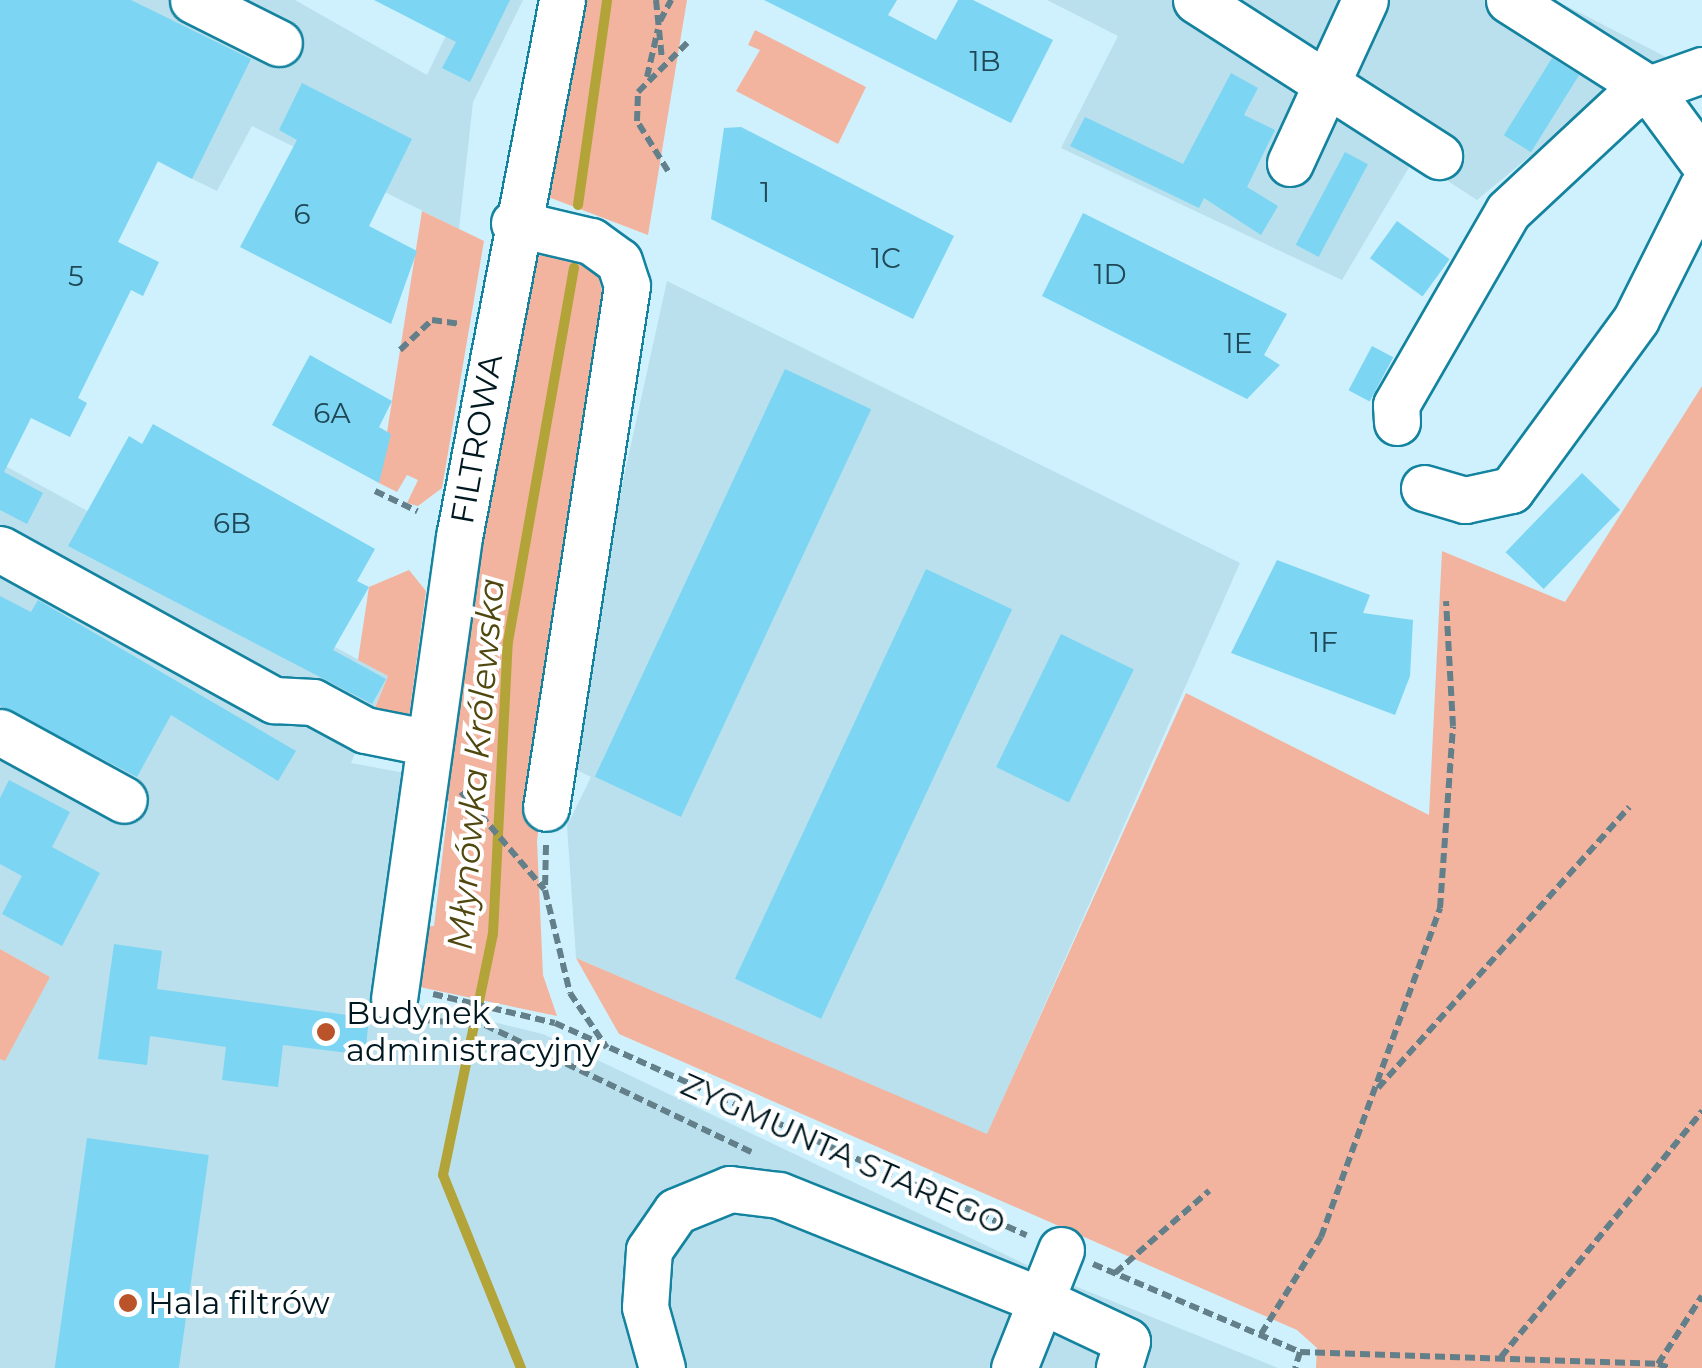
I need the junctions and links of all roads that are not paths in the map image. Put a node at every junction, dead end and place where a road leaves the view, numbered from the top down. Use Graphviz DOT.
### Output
graph roads {
  1 [pos="193,0"];
  2 [pos="562,0"];
  3 [pos="1196,0"];
  4 [pos="1365,0"];
  5 [pos="1509,0"];
  6 [pos="279,43"];
  7 [pos="1702,70"];
  8 [pos="1322,83"];
  9 [pos="1649,89"];
  10 [pos="1440,156"];
  11 [pos="1702,160"];
  12 [pos="1290,163"];
  13 [pos="1702,187"];
  14 [pos="514,224"];
  15 [pos="1397,422"];
  16 [pos="1424,488"];
  17 [pos="0,550"];
  18 [pos="0,732"];
  19 [pos="428,756"];
  20 [pos="124,800"];
  21 [pos="546,808"];
  22 [pos="394,1000"];
  23 [pos="1061,1250"];
  24 [pos="1040,1300"];
  25 [pos="662,1368"];
  26 [pos="1014,1368"];
  27 [pos="1118,1368"];
  1 -- 6 [label="street"];
  2 -- 14 [label="street, FILTROWA"];
  3 -- 8 [label="street"];
  4 -- 8 [label="street"];
  5 -- 9 [label="street"];
  7 -- 9 [label="street"];
  8 -- 10 [label="street"];
  8 -- 12 [label="street"];
  9 -- 11 [label="street"];
  9 -- 15 [label="street"];
  13 -- 16 [label="street"];
  14 -- 19 [label="street, FILTROWA"];
  14 -- 21 [label="street"];
  17 -- 19 [label="street"];
  18 -- 20 [label="street"];
  19 -- 22 [label="street, FILTROWA"];
  23 -- 24 [label="street"];
  24 -- 25 [label="street"];
  24 -- 26 [label="street"];
  24 -- 27 [label="street"];
}
